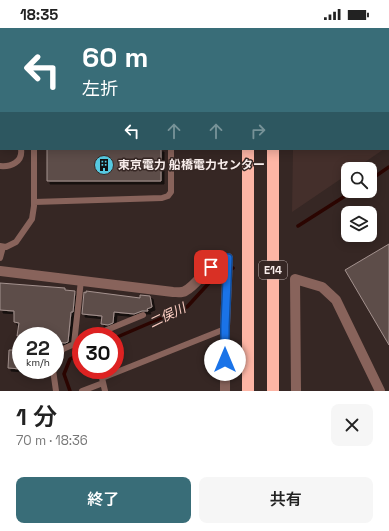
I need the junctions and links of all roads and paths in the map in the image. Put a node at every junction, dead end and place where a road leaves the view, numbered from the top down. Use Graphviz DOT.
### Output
graph roads {
  1 [pos="171,150"];
  2 [pos="248,150"];
  3 [pos="273,150"];
  4 [pos="22,151"];
  5 [pos="34,151"];
  6 [pos="0,166"];
  7 [pos="34,202"];
  8 [pos="1,247"];
  9 [pos="0,258"];
  10 [pos="0,271"];
  11 [pos="81,280"];
  12 [pos="143,315"];
  13 [pos="76,327"];
  14 [pos="114,327"];
  15 [pos="225,329"];
  16 [pos="54,379"];
  17 [pos="103,383"];
  18 [pos="56,391"];
  19 [pos="82,391"];
  20 [pos="105,391"];
  21 [pos="226,391"];
  22 [pos="248,391"];
  23 [pos="274,391"];
  24 [pos="296,391"];
  25 [pos="380,391"];
  1 -- 7 [label="lane"];
  2 -- 22 [label="highway, E14"];
  3 -- 23 [label="highway, E14"];
  4 -- 5 [label="lane"];
  4 -- 6 [label="lane"];
  5 -- 7 [label="lane"];
  7 -- 8 [label="lane"];
  8 -- 9 [label="lane"];
  10 -- 11 [label="street"];
  11 -- 13 [label="lane"];
  11 -- 15 [label="street"];
  12 -- 14 [label="lane"];
  15 -- 17 [label="lane"];
  15 -- 21 [label="street"];
  16 -- 18 [label="lane"];
  17 -- 19 [label="lane"];
  17 -- 20 [label="lane"];
  24 -- 25 [label="street"];
}
